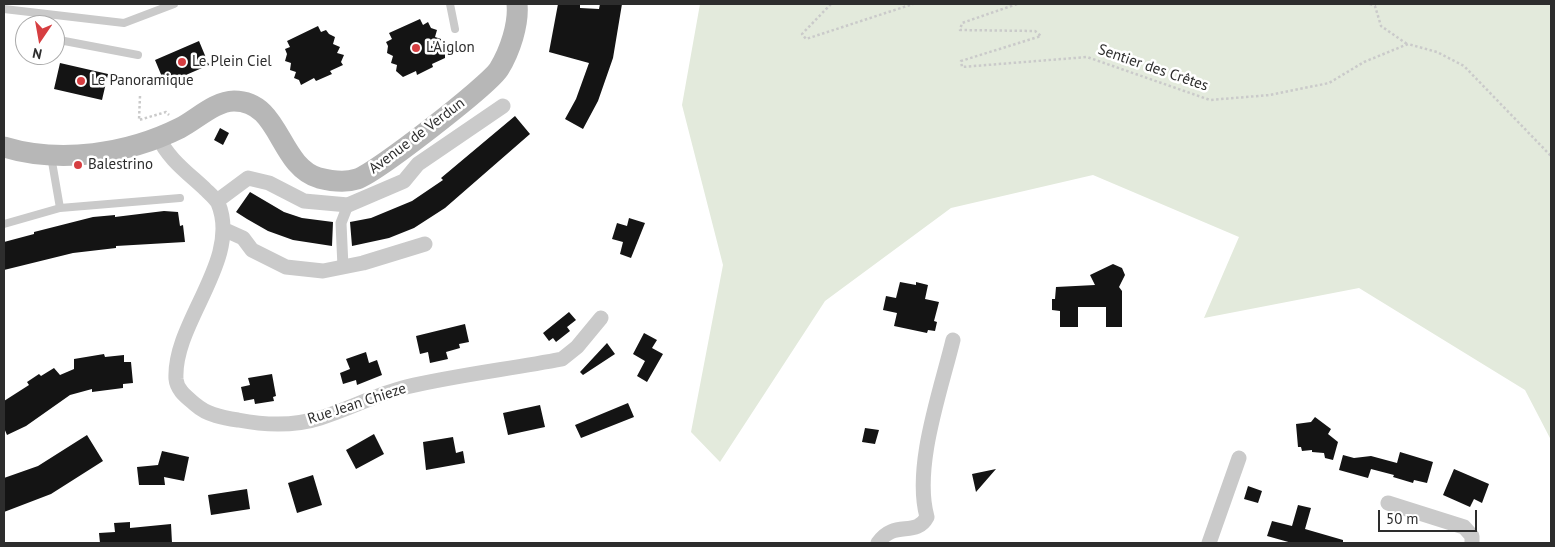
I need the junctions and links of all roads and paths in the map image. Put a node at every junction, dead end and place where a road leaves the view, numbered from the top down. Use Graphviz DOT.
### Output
graph roads {
  1 [pos="174,4"];
  2 [pos="450,4"];
  3 [pos="517,4"];
  4 [pos="831,4"];
  5 [pos="913,4"];
  6 [pos="1017,4"];
  7 [pos="1370,4"];
  8 [pos="4,9"];
  9 [pos="37,14"];
  10 [pos="454,29"];
  11 [pos="65,41"];
  12 [pos="1408,44"];
  13 [pos="138,55"];
  14 [pos="140,96"];
  15 [pos="503,106"];
  16 [pos="179,128"];
  17 [pos="158,136"];
  18 [pos="4,147"];
  19 [pos="51,156"];
  20 [pos="1551,156"];
  21 [pos="180,198"];
  22 [pos="217,201"];
  23 [pos="348,205"];
  24 [pos="60,208"];
  25 [pos="4,224"];
  26 [pos="223,229"];
  27 [pos="425,244"];
  28 [pos="343,267"];
  29 [pos="601,318"];
  30 [pos="952,340"];
  31 [pos="1239,458"];
  32 [pos="1388,503"];
  33 [pos="878,543"];
  34 [pos="1209,543"];
  35 [pos="1472,543"];
  1 -- 9 [label="lane"];
  2 -- 10 [label="lane"];
  3 -- 16 [label="main road, Avenue de Verdun"];
  4 -- 5 [label="path"];
  6 -- 12 [label="path, Sentier des Crêtes"];
  7 -- 12 [label="path"];
  8 -- 9 [label="lane"];
  11 -- 13 [label="lane"];
  12 -- 20 [label="path"];
  14 -- 16 [label="path"];
  15 -- 23 [label="street"];
  16 -- 17 [label="main road, Avenue de Verdun"];
  17 -- 19 [label="main road, Avenue de Verdun"];
  17 -- 22 [label="street"];
  18 -- 19 [label="main road, Avenue de Verdun"];
  19 -- 24 [label="lane"];
  21 -- 24 [label="lane"];
  22 -- 23 [label="street"];
  22 -- 26 [label="street, Rue Jean Chieze"];
  23 -- 28 [label="street"];
  24 -- 25 [label="lane"];
  26 -- 28 [label="street"];
  26 -- 29 [label="street, Rue Jean Chieze"];
  27 -- 28 [label="street"];
  30 -- 33 [label="street"];
  31 -- 34 [label="street"];
  32 -- 35 [label="street"];
}
